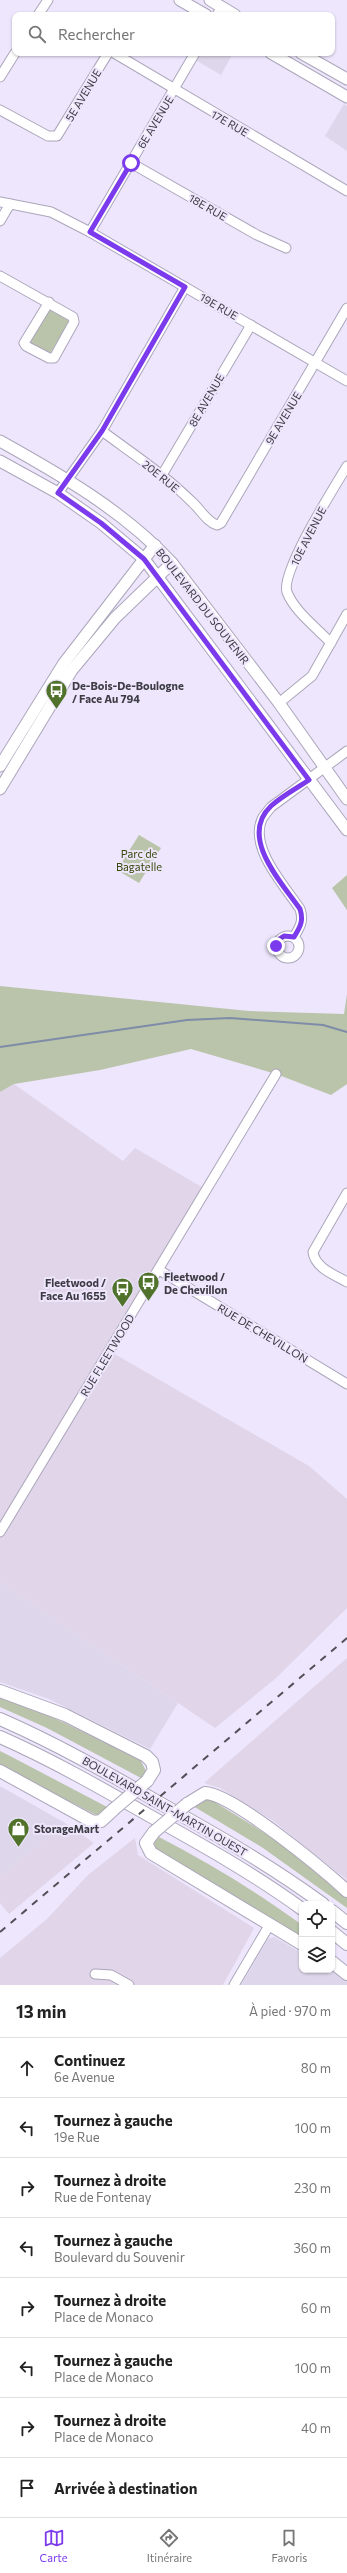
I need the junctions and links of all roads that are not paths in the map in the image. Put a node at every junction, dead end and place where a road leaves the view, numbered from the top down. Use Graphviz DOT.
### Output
graph roads {
  1 [pos="48,0"];
  2 [pos="180,0"];
  3 [pos="210,0"];
  4 [pos="220,11"];
  5 [pos="40,12"];
  6 [pos="201,12"];
  7 [pos="13,56"];
  8 [pos="106,56"];
  9 [pos="119,56"];
  10 [pos="193,56"];
  11 [pos="277,56"];
  12 [pos="307,56"];
  13 [pos="0,77"];
  14 [pos="347,78"];
  15 [pos="174,90"];
  16 [pos="343,94"];
  17 [pos="0,110"];
  18 [pos="131,163"];
  19 [pos="347,191"];
  20 [pos="0,202"];
  21 [pos="10,204"];
  22 [pos="0,222"];
  23 [pos="90,232"];
  24 [pos="286,248"];
  25 [pos="0,276"];
  26 [pos="185,287"];
  27 [pos="49,302"];
  28 [pos="347,308"];
  29 [pos="251,325"];
  30 [pos="316,363"];
  31 [pos="347,381"];
  32 [pos="102,431"];
  33 [pos="0,441"];
  34 [pos="0,461"];
  35 [pos="347,466"];
  36 [pos="162,475"];
  37 [pos="68,478"];
  38 [pos="58,493"];
  39 [pos="217,525"];
  40 [pos="155,545"];
  41 [pos="144,559"];
  42 [pos="172,563"];
  43 [pos="158,576"];
  44 [pos="347,614"];
  45 [pos="330,643"];
  46 [pos="279,703"];
  47 [pos="347,751"];
  48 [pos="0,766"];
  49 [pos="324,769"];
  50 [pos="309,780"];
  51 [pos="0,789"];
  52 [pos="347,799"];
  53 [pos="347,830"];
  54 [pos="294,937"];
  55 [pos="276,1074"];
  56 [pos="347,1193"];
  57 [pos="159,1270"];
  58 [pos="347,1282"];
  59 [pos="347,1384"];
  60 [pos="0,1532"];
  61 [pos="0,1691"];
  62 [pos="0,1719"];
  63 [pos="0,1737"];
  64 [pos="0,1771"];
  65 [pos="347,1891"];
  66 [pos="319,1901"];
  67 [pos="299,1907"];
  68 [pos="335,1913"];
  69 [pos="347,1923"];
  70 [pos="270,1924"];
  71 [pos="335,1934"];
  72 [pos="299,1942"];
  73 [pos="347,1944"];
  74 [pos="95,1974"];
  75 [pos="129,1985"];
  76 [pos="234,1985"];
  1 -- 5 [label="street"];
  2 -- 6 [label="street"];
  3 -- 4 [label="street"];
  7 -- 13 [label="street"];
  8 -- 17 [label="street, 5E AVENUE"];
  9 -- 15 [label="street, 17E RUE"];
  10 -- 15 [label="street, 6E AVENUE"];
  11 -- 16 [label="street"];
  12 -- 14 [label="street"];
  14 -- 16 [label="street"];
  15 -- 18 [label="street, 6E AVENUE"];
  15 -- 19 [label="street, 17E RUE"];
  18 -- 23 [label="street, 6E AVENUE"];
  18 -- 24 [label="street, 18E RUE"];
  20 -- 21 [label="street, 19E RUE"];
  21 -- 22 [label="street"];
  21 -- 23 [label="street, 19E RUE"];
  23 -- 26 [label="street, 19E RUE"];
  25 -- 27 [label="street"];
  26 -- 29 [label="street, 19E RUE"];
  26 -- 32 [label="street"];
  27 -- 27 [label="street"];
  28 -- 30 [label="street, 9E AVENUE"];
  29 -- 30 [label="street, 19E RUE"];
  29 -- 36 [label="street, 8E AVENUE"];
  30 -- 31 [label="street, 19E RUE"];
  30 -- 39 [label="street, 9E AVENUE"];
  32 -- 36 [label="street, 20E RUE"];
  32 -- 37 [label="street"];
  33 -- 37 [label="street, BOULEVARD DU SOUVENIR"];
  34 -- 38 [label="street, BOULEVARD DU SOUVENIR"];
  35 -- 45 [label="street, 10E AVENUE"];
  36 -- 39 [label="street, 20E RUE"];
  37 -- 38 [label="street"];
  37 -- 40 [label="street, BOULEVARD DU SOUVENIR"];
  38 -- 41 [label="street, BOULEVARD DU SOUVENIR"];
  40 -- 41 [label="street"];
  40 -- 42 [label="street, BOULEVARD DU SOUVENIR"];
  41 -- 43 [label="street, BOULEVARD DU SOUVENIR"];
  41 -- 48 [label="street"];
  42 -- 43 [label="street"];
  42 -- 46 [label="street, BOULEVARD DU SOUVENIR"];
  43 -- 50 [label="street, BOULEVARD DU SOUVENIR"];
  43 -- 51 [label="street"];
  44 -- 45 [label="street"];
  45 -- 46 [label="street"];
  46 -- 49 [label="street, BOULEVARD DU SOUVENIR"];
  47 -- 49 [label="street"];
  49 -- 50 [label="street"];
  49 -- 52 [label="street, BOULEVARD DU SOUVENIR"];
  50 -- 53 [label="street, BOULEVARD DU SOUVENIR"];
  50 -- 54 [label="street"];
  55 -- 57 [label="street, RUE FLEETWOOD"];
  56 -- 58 [label="street"];
  57 -- 59 [label="street, RUE DE CHEVILLON"];
  57 -- 60 [label="street, RUE FLEETWOOD"];
  61 -- 64 [label="main road, bridge"];
  62 -- 66 [label="main road, BOULEVARD SAINT-MARTIN OUEST"];
  63 -- 67 [label="main road, BOULEVARD SAINT-MARTIN OUEST"];
  65 -- 70 [label="main road, bridge"];
  68 -- 69 [label="main road"];
  70 -- 72 [label="main road"];
  70 -- 76 [label="street"];
  71 -- 73 [label="main road"];
  74 -- 75 [label="street"];
}
